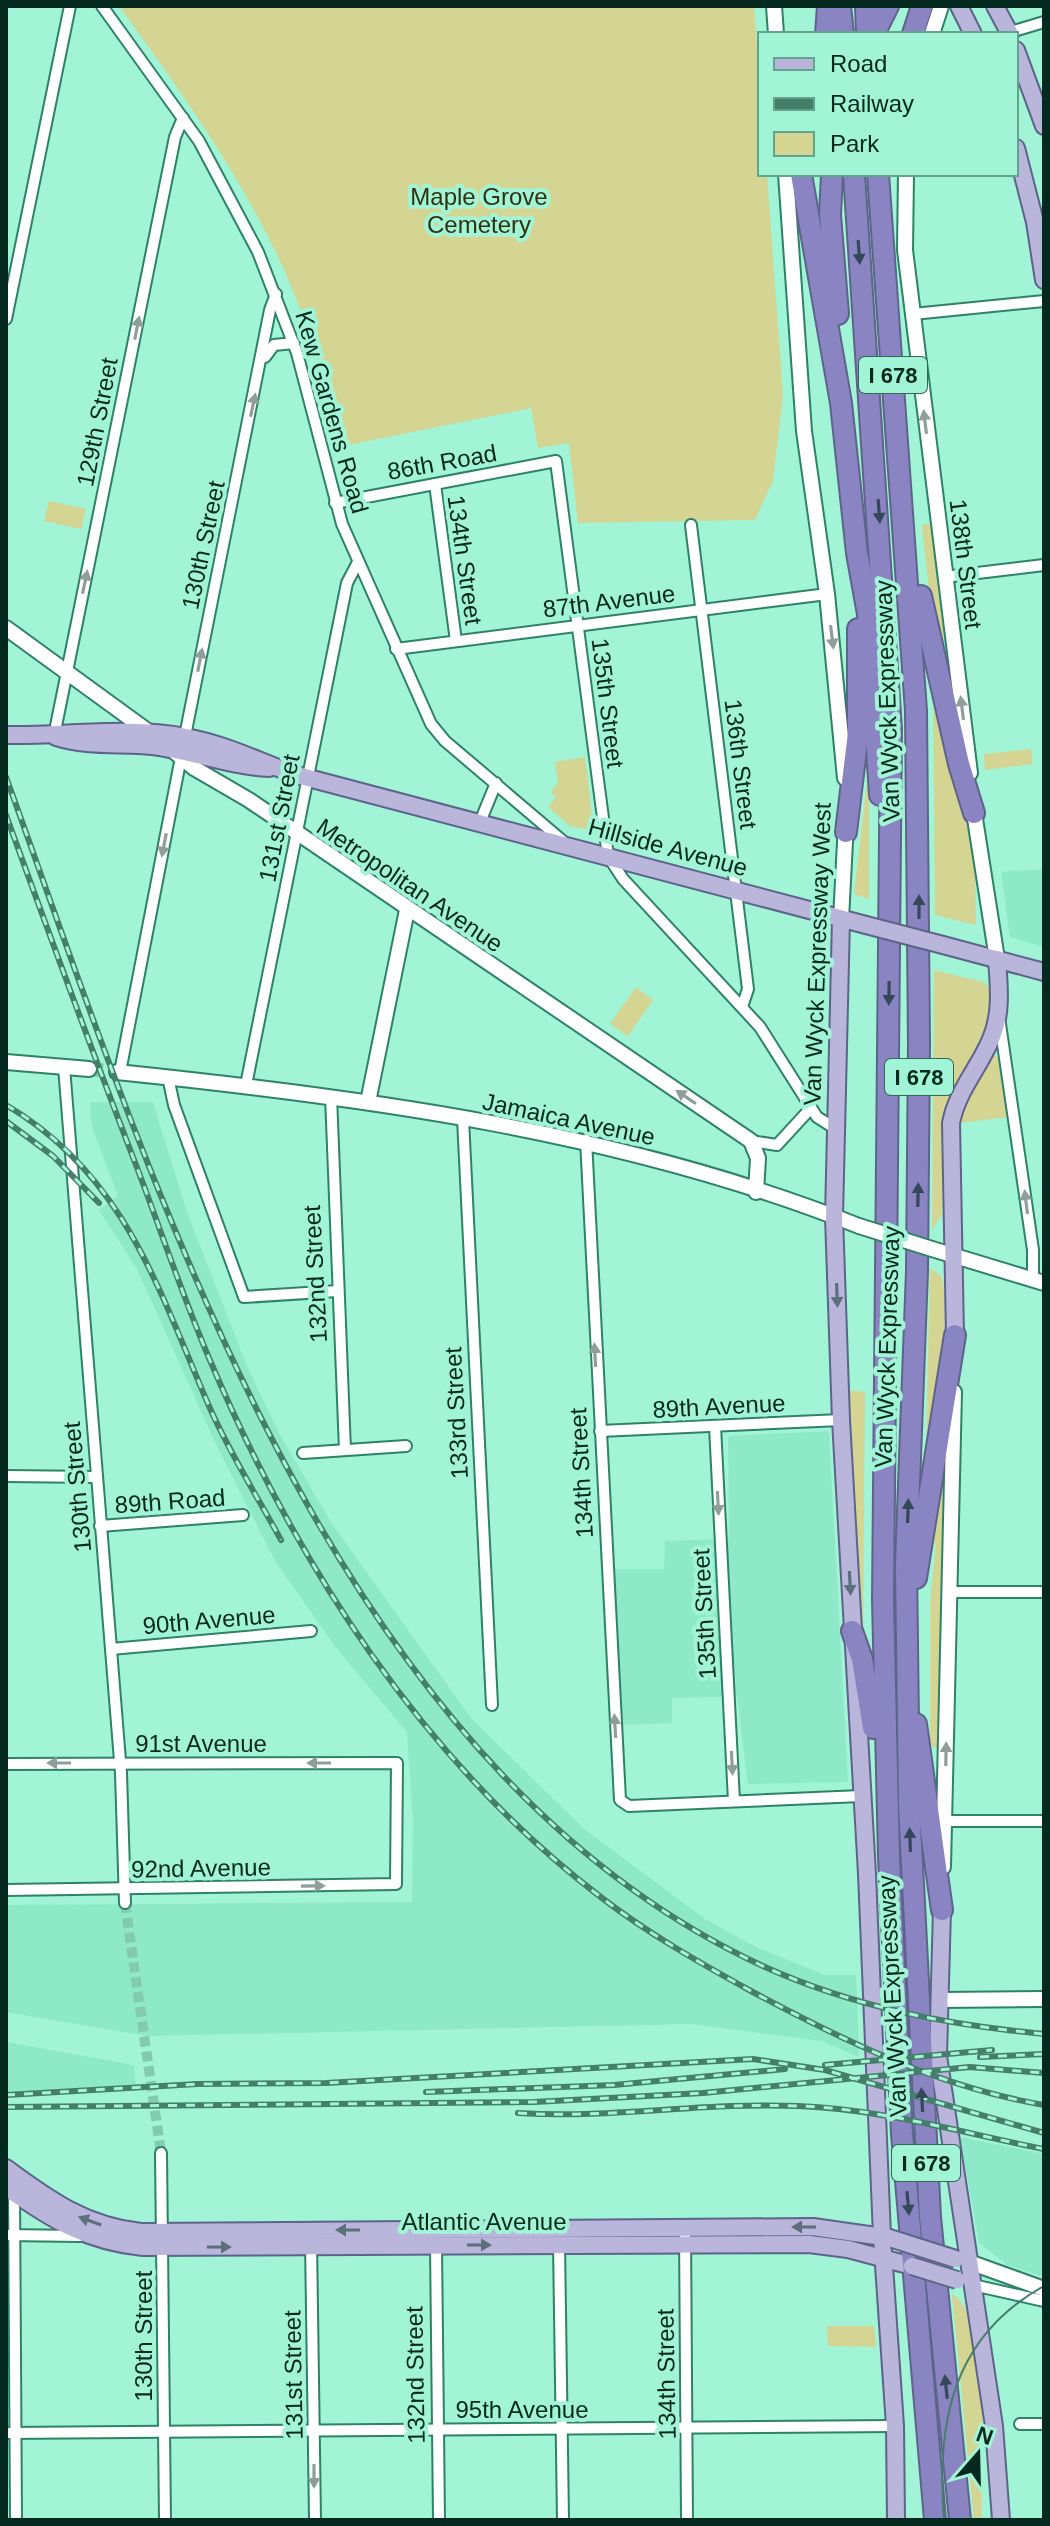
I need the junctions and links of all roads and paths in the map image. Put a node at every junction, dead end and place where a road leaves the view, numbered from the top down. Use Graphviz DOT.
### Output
graph roads {
  1 [pos="70,6"];
  2 [pos="102,6"];
  3 [pos="774,6"];
  4 [pos="828,6"];
  5 [pos="840,6"];
  6 [pos="888,6"];
  7 [pos="922,6"];
  8 [pos="941,6"];
  9 [pos="959,6"];
  10 [pos="995,6"];
  11 [pos="1044,22"];
  12 [pos="868,24"];
  13 [pos="776,32"];
  14 [pos="826,32"];
  15 [pos="843,32"];
  16 [pos="914,32"];
  17 [pos="933,32"];
  18 [pos="972,32"];
  19 [pos="1007,32"];
  20 [pos="1010,32"];
  21 [pos="1018,55"];
  22 [pos="183,118"];
  23 [pos="1044,126"];
  24 [pos="1018,156"];
  25 [pos="786,176"];
  26 [pos="801,176"];
  27 [pos="813,176"];
  28 [pos="832,176"];
  29 [pos="854,176"];
  30 [pos="878,176"];
  31 [pos="888,176"];
  32 [pos="906,176"];
  33 [pos="883,240"];
  34 [pos="818,270"];
  35 [pos="1044,280"];
  36 [pos="276,294"];
  37 [pos="1044,301"];
  38 [pos="913,314"];
  39 [pos="6,319"];
  40 [pos="294,343"];
  41 [pos="262,362"];
  42 [pos="841,403"];
  43 [pos="556,461"];
  44 [pos="435,484"];
  45 [pos="335,503"];
  46 [pos="903,509"];
  47 [pos="691,525"];
  48 [pos="857,553"];
  49 [pos="358,562"];
  50 [pos="1044,565"];
  51 [pos="944,577"];
  52 [pos="827,594"];
  53 [pos="702,610"];
  54 [pos="578,625"];
  55 [pos="6,628"];
  56 [pos="456,641"];
  57 [pos="396,649"];
  58 [pos="66,675"];
  59 [pos="152,734"];
  60 [pos="6,735"];
  61 [pos="54,736"];
  62 [pos="185,736"];
  63 [pos="176,753"];
  64 [pos="228,763"];
  65 [pos="279,769"];
  66 [pos="308,778"];
  67 [pos="496,783"];
  68 [pos="249,800"];
  69 [pos="974,813"];
  70 [pos="480,822"];
  71 [pos="846,832"];
  72 [pos="297,834"];
  73 [pos="567,845"];
  74 [pos="608,856"];
  75 [pos="891,887"];
  76 [pos="737,891"];
  77 [pos="407,910"];
  78 [pos="841,919"];
  79 [pos="997,959"];
  80 [pos="1044,972"];
  81 [pos="742,1007"];
  82 [pos="998,1014"];
  83 [pos="6,1062"];
  84 [pos="64,1067"];
  85 [pos="89,1069"];
  86 [pos="119,1072"];
  87 [pos="168,1077"];
  88 [pos="246,1085"];
  89 [pos="331,1096"];
  90 [pos="368,1102"];
  91 [pos="811,1108"];
  92 [pos="463,1119"];
  93 [pos="836,1129"];
  94 [pos="586,1140"];
  95 [pos="751,1141"];
  96 [pos="756,1192"];
  97 [pos="834,1217"];
  98 [pos="955,1256"];
  99 [pos="1038,1282"];
  100 [pos="338,1291"];
  101 [pos="955,1335"];
  102 [pos="841,1420"];
  103 [pos="715,1426"];
  104 [pos="600,1431"];
  105 [pos="406,1446"];
  106 [pos="345,1450"];
  107 [pos="303,1453"];
  108 [pos="6,1476"];
  109 [pos="96,1477"];
  110 [pos="243,1515"];
  111 [pos="100,1526"];
  112 [pos="950,1592"];
  113 [pos="1044,1592"];
  114 [pos="311,1631"];
  115 [pos="852,1631"];
  116 [pos="906,1645"];
  117 [pos="111,1649"];
  118 [pos="906,1685"];
  119 [pos="492,1705"];
  120 [pos="858,1737"];
  121 [pos="120,1763"];
  122 [pos="6,1764"];
  123 [pos="861,1796"];
  124 [pos="887,1798"];
  125 [pos="734,1801"];
  126 [pos="945,1821"];
  127 [pos="1044,1821"];
  128 [pos="396,1884"];
  129 [pos="123,1889"];
  130 [pos="6,1890"];
  131 [pos="125,1903"];
  132 [pos="942,1910"];
  133 [pos="1044,1999"];
  134 [pos="940,2000"];
  135 [pos="161,2153"];
  136 [pos="10,2180"];
  137 [pos="10,2235"];
  138 [pos="86,2236"];
  139 [pos="685,2236"];
  140 [pos="436,2237"];
  141 [pos="559,2237"];
  142 [pos="311,2238"];
  143 [pos="887,2238"];
  144 [pos="163,2240"];
  145 [pos="890,2260"];
  146 [pos="963,2261"];
  147 [pos="965,2282"];
  148 [pos="1044,2289"];
  149 [pos="1044,2301"];
  150 [pos="1020,2424"];
  151 [pos="1044,2424"];
  152 [pos="895,2426"];
  153 [pos="562,2428"];
  154 [pos="686,2428"];
  155 [pos="438,2429"];
  156 [pos="164,2431"];
  157 [pos="314,2431"];
  158 [pos="11,2433"];
  159 [pos="16,2520"];
  160 [pos="165,2520"];
  161 [pos="315,2520"];
  162 [pos="439,2520"];
  163 [pos="563,2520"];
  164 [pos="687,2520"];
  165 [pos="896,2520"];
  166 [pos="935,2520"];
  167 [pos="960,2520"];
  168 [pos="1001,2520"];
  1 -- 39 [label="street"];
  2 -- 22 [label="street, Kew Gardens Road"];
  3 -- 13 [label="main road"];
  4 -- 14 [label="highway"];
  5 -- 15 [label="highway"];
  6 -- 12 [label="highway"];
  7 -- 16 [label="highway"];
  8 -- 17 [label="main road"];
  9 -- 18 [label="main road"];
  10 -- 19 [label="main road"];
  11 -- 20 [label="street"];
  21 -- 23 [label="main road"];
  22 -- 36 [label="street, Kew Gardens Road"];
  58 -- 22 [label="street, 129th Street, one-way"];
  24 -- 35 [label="main road"];
  25 -- 52 [label="main road, Van Wyck Expressway West"];
  26 -- 34 [label="highway"];
  27 -- 34 [label="highway"];
  28 -- 42 [label="highway"];
  29 -- 75 [label="highway, Van Wyck Expressway / I 678, one-way"];
  30 -- 33 [label="highway, Van Wyck Expressway / I 678"];
  31 -- 33 [label="highway"];
  32 -- 38 [label="main road, 138th Street"];
  33 -- 46 [label="highway, Van Wyck Expressway / I 678"];
  34 -- 42 [label="highway"];
  36 -- 40 [label="street, Kew Gardens Road"];
  36 -- 41 [label="street, 130th Street"];
  37 -- 38 [label="street"];
  51 -- 38 [label="main road, 138th Street, one-way"];
  40 -- 41 [label="street"];
  40 -- 45 [label="street, Kew Gardens Road"];
  62 -- 41 [label="street, 130th Street, one-way"];
  42 -- 48 [label="highway"];
  43 -- 44 [label="street, 86th Road"];
  43 -- 54 [label="street, 135th Street"];
  44 -- 45 [label="street, 86th Road"];
  44 -- 56 [label="street, 134th Street"];
  45 -- 49 [label="street, Kew Gardens Road"];
  46 -- 69 [label="highway"];
  116 -- 46 [label="highway, Van Wyck Expressway / I 678, one-way"];
  47 -- 53 [label="street, 136th Street"];
  48 -- 71 [label="highway"];
  48 -- 75 [label="highway"];
  49 -- 57 [label="street, Kew Gardens Road"];
  49 -- 66 [label="street, 131st Street"];
  50 -- 51 [label="street"];
  69 -- 51 [label="main road, 138th Street, one-way"];
  52 -- 53 [label="street, 87th Avenue"];
  52 -- 71 [label="main road, Van Wyck Expressway West, one-way"];
  53 -- 54 [label="street, 87th Avenue"];
  53 -- 76 [label="street, 136th Street"];
  54 -- 56 [label="street, 87th Avenue"];
  54 -- 74 [label="street, 135th Street"];
  55 -- 58 [label="main road, Metropolitan Avenue"];
  56 -- 57 [label="street, 87th Avenue"];
  57 -- 67 [label="street, Kew Gardens Road"];
  58 -- 59 [label="main road, Metropolitan Avenue"];
  58 -- 61 [label="street, 129th Street"];
  59 -- 61 [label="main road, Hillside Avenue"];
  59 -- 62 [label="main road, Hillside Avenue"];
  59 -- 63 [label="main road, Metropolitan Avenue"];
  60 -- 61 [label="main road, Hillside Avenue"];
  61 -- 63 [label="main road, Hillside Avenue"];
  62 -- 65 [label="main road, Hillside Avenue"];
  63 -- 64 [label="main road, Hillside Avenue"];
  63 -- 68 [label="main road, Metropolitan Avenue"];
  63 -- 86 [label="street, one-way"];
  64 -- 65 [label="main road, Hillside Avenue"];
  64 -- 68 [label="main road"];
  65 -- 66 [label="main road, Hillside Avenue"];
  66 -- 70 [label="main road, Hillside Avenue"];
  66 -- 72 [label="street, 131st Street"];
  67 -- 70 [label="street"];
  67 -- 73 [label="street, Kew Gardens Road"];
  68 -- 72 [label="main road, Metropolitan Avenue"];
  69 -- 79 [label="main road, 138th Street"];
  70 -- 73 [label="main road, Hillside Avenue"];
  71 -- 78 [label="main road, Van Wyck Expressway West"];
  72 -- 77 [label="main road, Metropolitan Avenue"];
  72 -- 88 [label="street, 131st Street"];
  73 -- 74 [label="main road, Hillside Avenue"];
  74 -- 76 [label="main road, Hillside Avenue"];
  74 -- 81 [label="street"];
  75 -- 124 [label="highway, Van Wyck Expressway / I 678, one-way"];
  76 -- 78 [label="main road, Hillside Avenue"];
  76 -- 81 [label="street, 136th Street"];
  77 -- 90 [label="main road"];
  95 -- 77 [label="main road, Metropolitan Avenue, one-way"];
  78 -- 79 [label="main road, Hillside Avenue, bridge"];
  78 -- 93 [label="main road, Van Wyck Expressway West"];
  79 -- 80 [label="main road, Hillside Avenue"];
  79 -- 82 [label="main road"];
  81 -- 91 [label="street"];
  82 -- 98 [label="main road"];
  99 -- 82 [label="street, one-way"];
  83 -- 84 [label="main road"];
  84 -- 85 [label="main road"];
  84 -- 109 [label="street, 130th Street"];
  86 -- 87 [label="main road, Jamaica Avenue"];
  87 -- 88 [label="main road, Jamaica Avenue"];
  87 -- 100 [label="street"];
  88 -- 89 [label="main road, Jamaica Avenue"];
  89 -- 90 [label="main road, Jamaica Avenue"];
  89 -- 100 [label="street, 132nd Street"];
  90 -- 92 [label="main road, Jamaica Avenue"];
  91 -- 93 [label="street"];
  91 -- 95 [label="street"];
  92 -- 94 [label="main road, Jamaica Avenue"];
  92 -- 119 [label="street, 133rd Street"];
  93 -- 97 [label="main road, Van Wyck Expressway West"];
  94 -- 96 [label="main road, Jamaica Avenue"];
  104 -- 94 [label="street, 134th Street, one-way"];
  95 -- 96 [label="main road"];
  96 -- 97 [label="main road, Jamaica Avenue"];
  97 -- 98 [label="main road, Jamaica Avenue, bridge"];
  97 -- 102 [label="main road, Van Wyck Expressway West, one-way"];
  98 -- 99 [label="main road, Jamaica Avenue"];
  98 -- 101 [label="main road"];
  100 -- 106 [label="street, 132nd Street"];
  101 -- 112 [label="main road, Van Wyck Expressway"];
  101 -- 116 [label="highway"];
  102 -- 103 [label="street, 89th Avenue"];
  102 -- 115 [label="main road, Van Wyck Expressway West, one-way"];
  103 -- 104 [label="street, 89th Avenue"];
  103 -- 125 [label="street, 135th Street, one-way"];
  125 -- 104 [label="street, 134th Street, one-way"];
  105 -- 106 [label="street"];
  106 -- 107 [label="street"];
  108 -- 109 [label="street"];
  109 -- 111 [label="street, 130th Street"];
  110 -- 111 [label="street, 89th Road"];
  111 -- 117 [label="street, 130th Street"];
  112 -- 113 [label="street"];
  126 -- 112 [label="main road, Van Wyck Expressway, one-way"];
  114 -- 117 [label="street, 90th Avenue"];
  115 -- 120 [label="main road, Van Wyck Expressway West"];
  115 -- 124 [label="highway"];
  116 -- 118 [label="highway, Van Wyck Expressway / I 678"];
  117 -- 121 [label="street, 130th Street"];
  118 -- 132 [label="highway"];
  167 -- 118 [label="highway, Van Wyck Expressway / I 678, one-way"];
  120 -- 123 [label="main road, Van Wyck Expressway"];
  121 -- 122 [label="street, 91st Avenue, one-way"];
  128 -- 121 [label="street, 91st Avenue, one-way"];
  121 -- 129 [label="street, 130th Street"];
  123 -- 125 [label="street"];
  123 -- 143 [label="main road, Van Wyck Expressway"];
  124 -- 166 [label="highway, Van Wyck Expressway / I 678, one-way"];
  126 -- 127 [label="street"];
  126 -- 132 [label="main road, Van Wyck Expressway"];
  129 -- 128 [label="street, 92nd Avenue, one-way"];
  129 -- 130 [label="street, 92nd Avenue"];
  129 -- 131 [label="street, 130th Street"];
  132 -- 134 [label="main road, Van Wyck Expressway"];
  133 -- 134 [label="main road"];
  134 -- 146 [label="main road, Van Wyck Expressway"];
  135 -- 144 [label="street, 130th Street"];
  136 -- 137 [label="street"];
  136 -- 138 [label="main road, Atlantic Avenue"];
  144 -- 136 [label="main road, Atlantic Avenue, one-way"];
  137 -- 138 [label="street"];
  137 -- 158 [label="street"];
  138 -- 144 [label="main road, Atlantic Avenue"];
  139 -- 141 [label="main road, Atlantic Avenue"];
  143 -- 139 [label="main road, Atlantic Avenue, one-way"];
  139 -- 145 [label="main road, Atlantic Avenue"];
  139 -- 154 [label="street, 134th Street"];
  140 -- 141 [label="main road, Atlantic Avenue"];
  140 -- 142 [label="main road, Atlantic Avenue"];
  140 -- 155 [label="street, 132nd Street"];
  141 -- 153 [label="street"];
  142 -- 144 [label="main road, Atlantic Avenue"];
  142 -- 157 [label="street, 131st Street"];
  143 -- 145 [label="main road, Van Wyck Expressway"];
  143 -- 146 [label="main road, Atlantic Avenue, bridge"];
  144 -- 156 [label="street, 130th Street"];
  145 -- 147 [label="main road, Atlantic Avenue, bridge"];
  145 -- 152 [label="main road, Van Wyck Expressway"];
  146 -- 147 [label="main road, Van Wyck Expressway"];
  146 -- 148 [label="main road"];
  147 -- 149 [label="street"];
  147 -- 168 [label="main road, Van Wyck Expressway"];
  150 -- 151 [label="street"];
  152 -- 154 [label="street, 95th Avenue"];
  152 -- 165 [label="main road, Van Wyck Expressway"];
  153 -- 154 [label="street, 95th Avenue"];
  153 -- 155 [label="street, 95th Avenue"];
  153 -- 163 [label="street"];
  154 -- 164 [label="street, 134th Street"];
  155 -- 157 [label="street, 95th Avenue"];
  155 -- 162 [label="street, 132nd Street"];
  156 -- 157 [label="street, 95th Avenue"];
  156 -- 158 [label="street, 95th Avenue"];
  156 -- 160 [label="street, 130th Street"];
  157 -- 161 [label="street, 131st Street, one-way"];
  158 -- 159 [label="street"];
}
